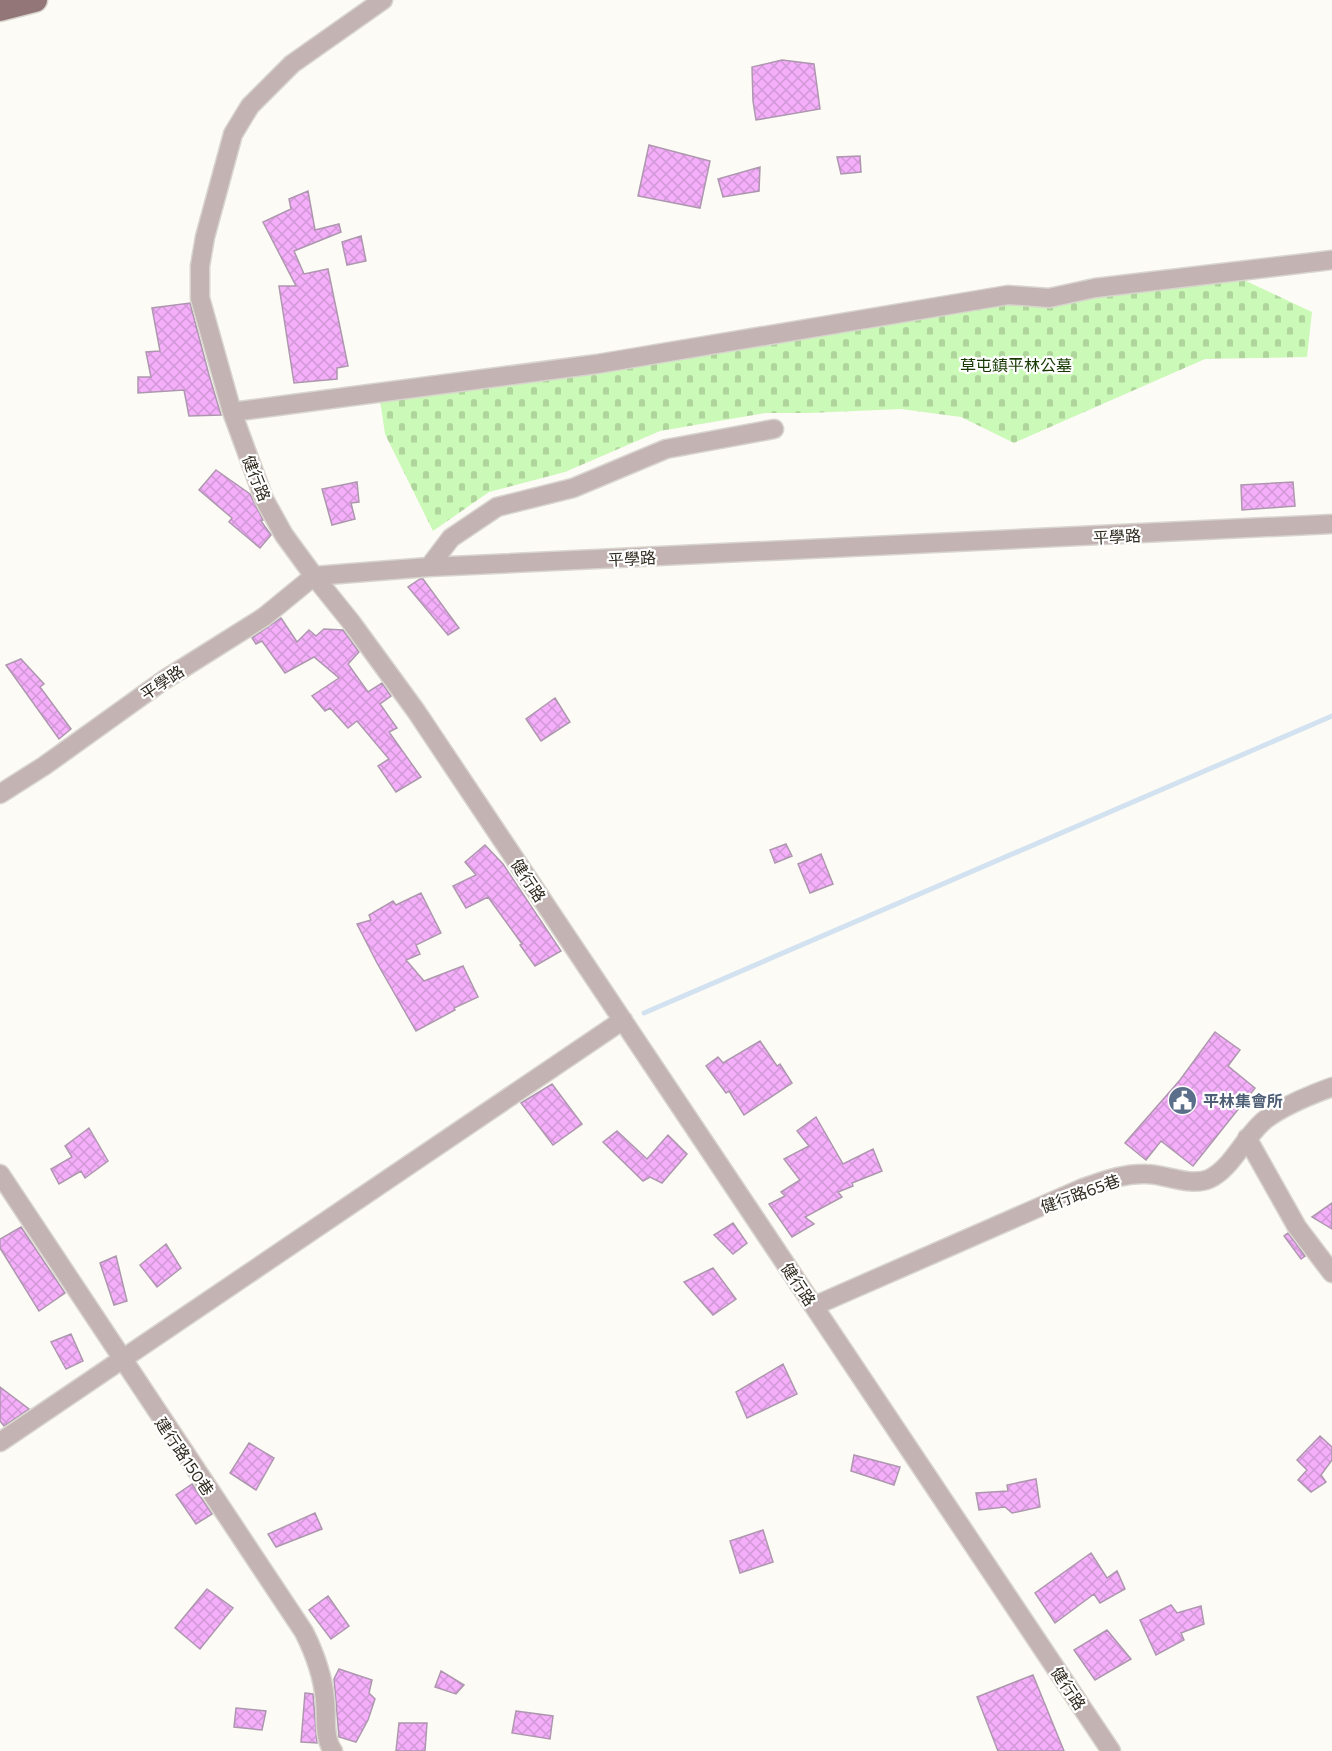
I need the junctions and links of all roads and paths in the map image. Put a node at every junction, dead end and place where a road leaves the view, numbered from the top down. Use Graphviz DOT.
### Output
graph roads {
  1 [pos="35,0"];
  2 [pos="384,0"];
  3 [pos="0,9"];
  4 [pos="1332,260"];
  5 [pos="232,412"];
  6 [pos="774,429"];
  7 [pos="1332,524"];
  8 [pos="429,567"];
  9 [pos="314,576"];
  10 [pos="0,794"];
  11 [pos="623,1020"];
  12 [pos="1332,1086"];
  13 [pos="1247,1138"];
  14 [pos="0,1174"];
  15 [pos="1332,1274"];
  16 [pos="814,1306"];
  17 [pos="122,1359"];
  18 [pos="0,1442"];
  19 [pos="333,1751"];
  20 [pos="1111,1751"];
  1 -- 3 [label="main road"];
  2 -- 5 [label="street, 健行路"];
  4 -- 5 [label="street"];
  5 -- 9 [label="street, 健行路"];
  6 -- 8 [label="street"];
  7 -- 8 [label="street, 平學路"];
  8 -- 9 [label="street, 平學路"];
  9 -- 10 [label="street, 平學路"];
  9 -- 11 [label="street, 健行路"];
  11 -- 16 [label="street, 健行路"];
  11 -- 17 [label="street"];
  12 -- 13 [label="street, 健行路65巷"];
  13 -- 15 [label="street"];
  13 -- 16 [label="street, 健行路65巷"];
  14 -- 17 [label="street, 建行路150巷"];
  16 -- 20 [label="street, 健行路"];
  17 -- 18 [label="street"];
  17 -- 19 [label="street, 建行路150巷"];
}
